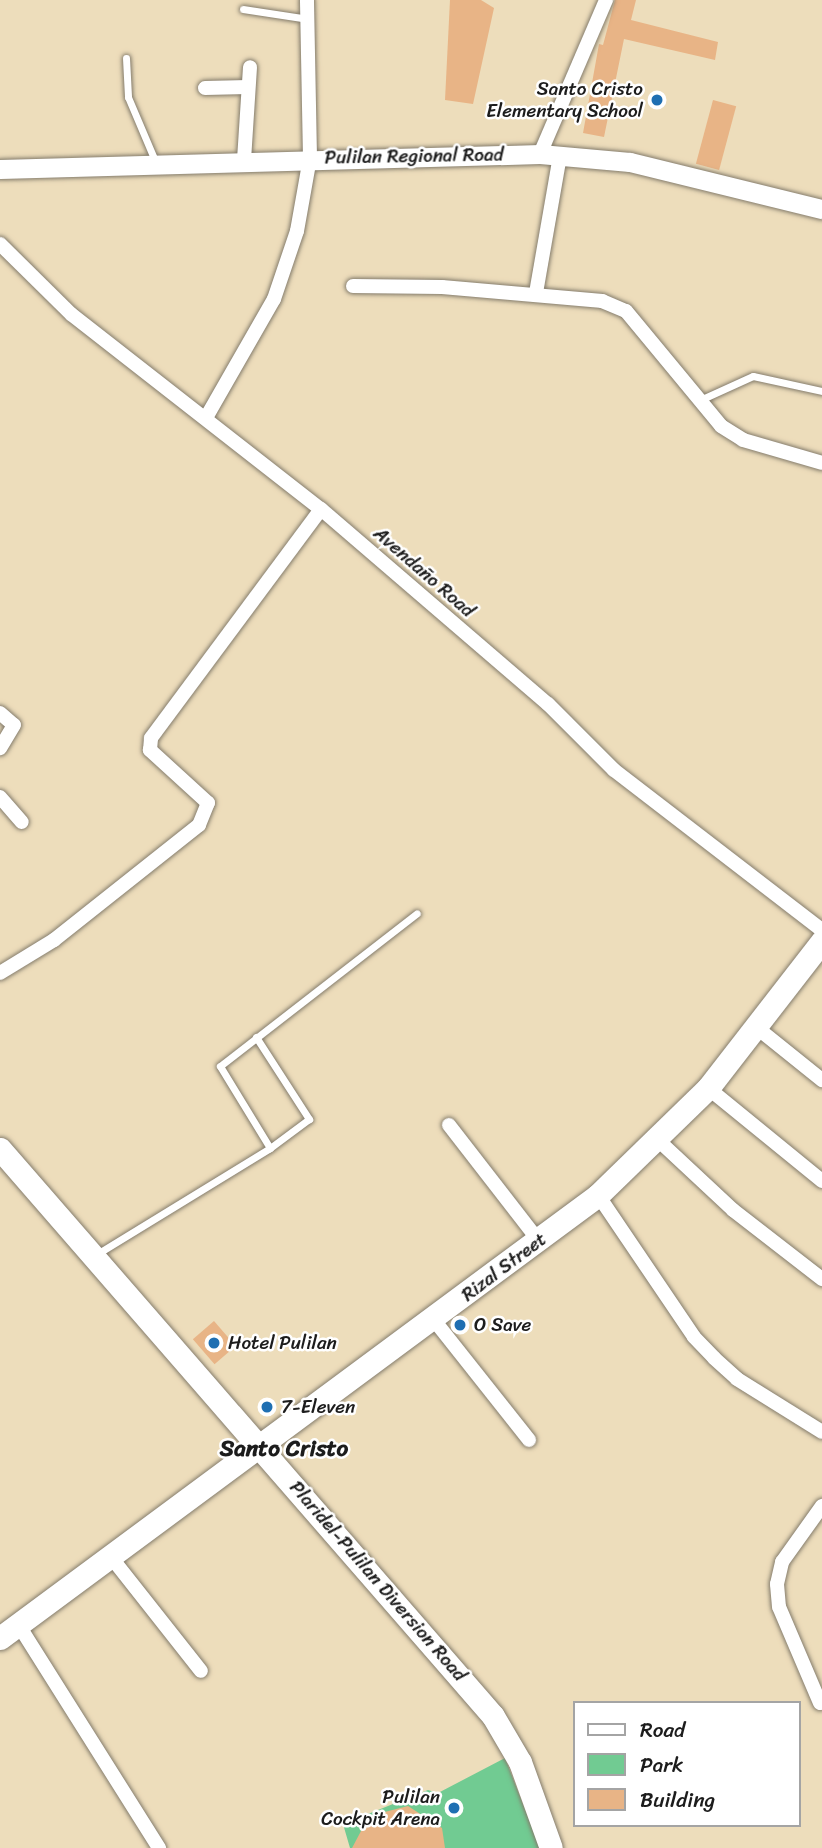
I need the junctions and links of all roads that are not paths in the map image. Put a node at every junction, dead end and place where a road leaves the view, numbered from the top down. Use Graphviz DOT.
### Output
graph roads {
  1 [pos="307,0"];
  2 [pos="606,0"];
  3 [pos="243,9"];
  4 [pos="308,19"];
  5 [pos="126,58"];
  6 [pos="250,67"];
  7 [pos="248,87"];
  8 [pos="205,88"];
  9 [pos="540,154"];
  10 [pos="560,156"];
  11 [pos="310,158"];
  12 [pos="244,160"];
  13 [pos="156,164"];
  14 [pos="0,169"];
  15 [pos="822,209"];
  16 [pos="0,244"];
  17 [pos="353,286"];
  18 [pos="536,293"];
  19 [pos="822,391"];
  20 [pos="697,401"];
  21 [pos="207,416"];
  22 [pos="822,463"];
  23 [pos="321,509"];
  24 [pos="0,713"];
  25 [pos="0,748"];
  26 [pos="0,797"];
  27 [pos="22,822"];
  28 [pos="417,913"];
  29 [pos="822,930"];
  30 [pos="822,941"];
  31 [pos="0,973"];
  32 [pos="756,1027"];
  33 [pos="256,1037"];
  34 [pos="822,1080"];
  35 [pos="708,1088"];
  36 [pos="449,1125"];
  37 [pos="658,1140"];
  38 [pos="270,1148"];
  39 [pos="0,1149"];
  40 [pos="822,1181"];
  41 [pos="598,1195"];
  42 [pos="539,1241"];
  43 [pos="94,1257"];
  44 [pos="822,1279"];
  45 [pos="434,1320"];
  46 [pos="822,1432"];
  47 [pos="529,1440"];
  48 [pos="263,1447"];
  49 [pos="822,1506"];
  50 [pos="111,1557"];
  51 [pos="9,1631"];
  52 [pos="201,1671"];
  53 [pos="820,1703"];
  54 [pos="159,1848"];
  55 [pos="551,1848"];
  1 -- 4 [label="street"];
  2 -- 9 [label="street"];
  3 -- 4 [label="lane"];
  4 -- 11 [label="street"];
  5 -- 13 [label="lane"];
  6 -- 7 [label="street"];
  7 -- 8 [label="street"];
  7 -- 12 [label="street"];
  9 -- 10 [label="main road, Pulilan Regional Road"];
  9 -- 11 [label="main road, Pulilan Regional Road"];
  10 -- 15 [label="main road, Pulilan Regional Road"];
  10 -- 18 [label="street"];
  11 -- 12 [label="main road, Pulilan Regional Road"];
  11 -- 21 [label="street"];
  12 -- 13 [label="main road, Pulilan Regional Road"];
  13 -- 14 [label="main road, Pulilan Regional Road"];
  16 -- 21 [label="street, Avendaño Road"];
  17 -- 18 [label="street"];
  18 -- 20 [label="street"];
  19 -- 20 [label="lane"];
  20 -- 22 [label="street"];
  21 -- 23 [label="street, Avendaño Road"];
  23 -- 29 [label="street, Avendaño Road"];
  23 -- 31 [label="street"];
  24 -- 25 [label="street"];
  26 -- 27 [label="street"];
  28 -- 33 [label="lane"];
  30 -- 32 [label="main road, Rizal Street"];
  32 -- 34 [label="street"];
  32 -- 35 [label="main road, Rizal Street"];
  33 -- 38 [label="lane"];
  33 -- 38 [label="lane"];
  35 -- 37 [label="main road, Rizal Street"];
  35 -- 40 [label="street"];
  36 -- 42 [label="street"];
  37 -- 41 [label="main road, Rizal Street"];
  37 -- 44 [label="street"];
  38 -- 43 [label="lane"];
  39 -- 43 [label="main road, Plaridel-Pulilan Diversion Road"];
  41 -- 42 [label="main road, Rizal Street"];
  41 -- 46 [label="street"];
  42 -- 45 [label="main road, Rizal Street"];
  43 -- 48 [label="main road, Plaridel-Pulilan Diversion Road"];
  45 -- 47 [label="street"];
  45 -- 48 [label="main road, Rizal Street"];
  48 -- 50 [label="main road, Rizal Street"];
  48 -- 55 [label="main road, Plaridel-Pulilan Diversion Road"];
  49 -- 53 [label="street"];
  50 -- 51 [label="main road, Rizal Street"];
  50 -- 52 [label="street"];
  51 -- 54 [label="street"];
}
